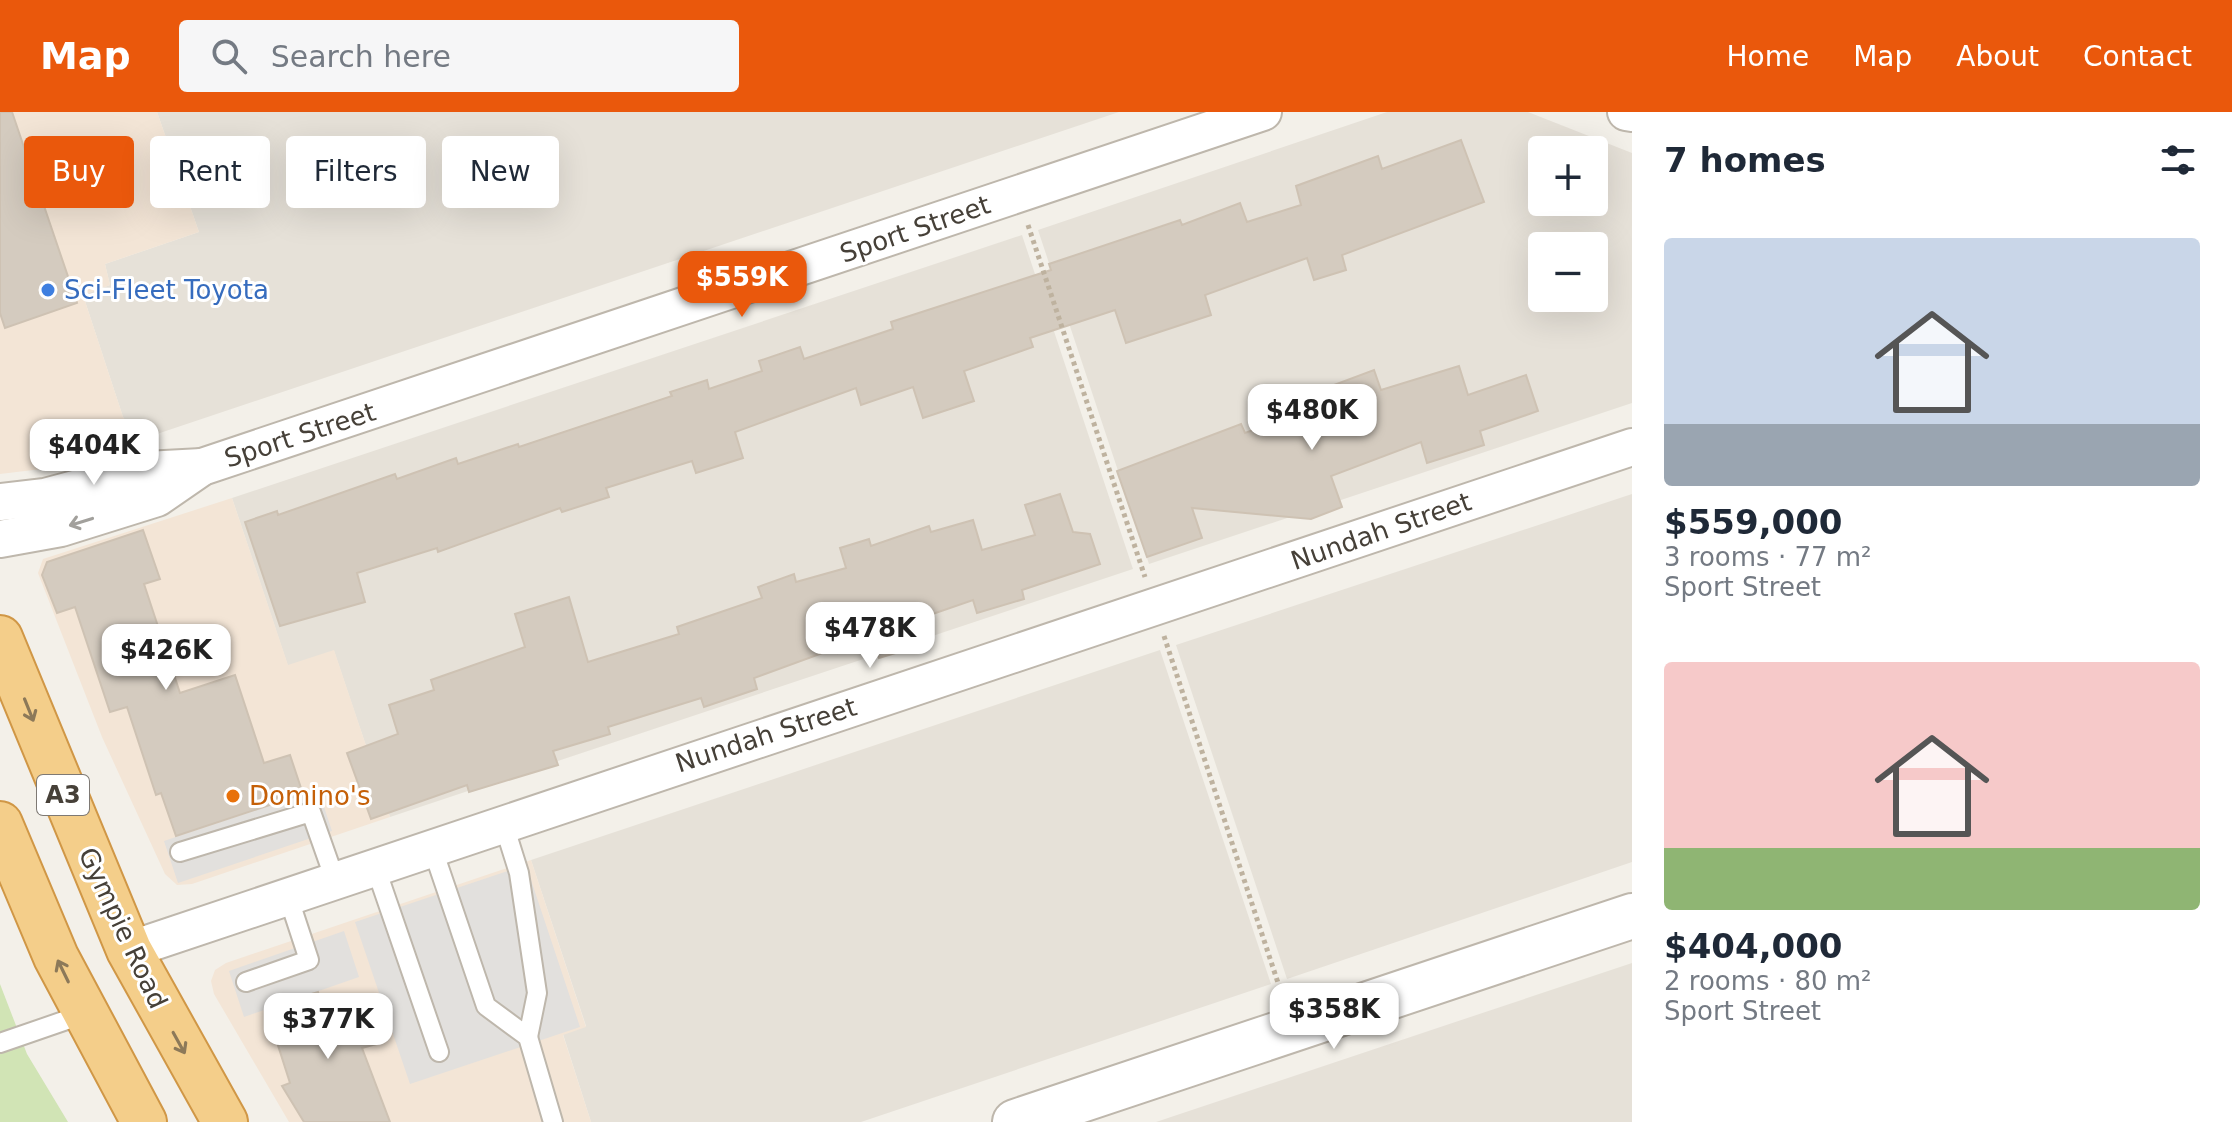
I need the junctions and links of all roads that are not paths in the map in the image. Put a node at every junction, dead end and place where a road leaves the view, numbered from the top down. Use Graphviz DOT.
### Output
graph roads {
  1 [pos="1263,112"];
  2 [pos="1626,112"];
  3 [pos="1632,113"];
  4 [pos="1632,447"];
  5 [pos="202,467"];
  6 [pos="0,502"];
  7 [pos="0,539"];
  8 [pos="0,638"];
  9 [pos="503,822"];
  10 [pos="0,824"];
  11 [pos="432,847"];
  12 [pos="180,852"];
  13 [pos="375,866"];
  14 [pos="335,880"];
  15 [pos="288,896"];
  16 [pos="1632,916"];
  17 [pos="129,950"];
  18 [pos="246,982"];
  19 [pos="84,1014"];
  20 [pos="528,1037"];
  21 [pos="0,1043"];
  22 [pos="439,1052"];
  23 [pos="144,1122"];
  24 [pos="225,1122"];
  25 [pos="553,1122"];
  26 [pos="1015,1122"];
  1 -- 5 [label="street, Sport Street"];
  2 -- 3 [label="street"];
  4 -- 9 [label="street, Nundah Street"];
  5 -- 6 [label="street, Sport Street"];
  5 -- 7 [label="street, Sport Street, one-way"];
  8 -- 17 [label="highway, Gympie Road / A3, one-way"];
  9 -- 11 [label="street, Nundah Street"];
  9 -- 20 [label="lane"];
  19 -- 10 [label="highway, A3, one-way"];
  11 -- 13 [label="street, Nundah Street"];
  11 -- 20 [label="lane"];
  12 -- 14 [label="lane"];
  13 -- 14 [label="street, Nundah Street"];
  13 -- 22 [label="lane"];
  14 -- 15 [label="street, Nundah Street"];
  15 -- 17 [label="street, Nundah Street"];
  15 -- 18 [label="lane"];
  16 -- 26 [label="street"];
  17 -- 24 [label="highway, Gympie Road / A3, one-way"];
  19 -- 21 [label="lane"];
  19 -- 23 [label="highway, A3"];
  20 -- 25 [label="lane"];
}
